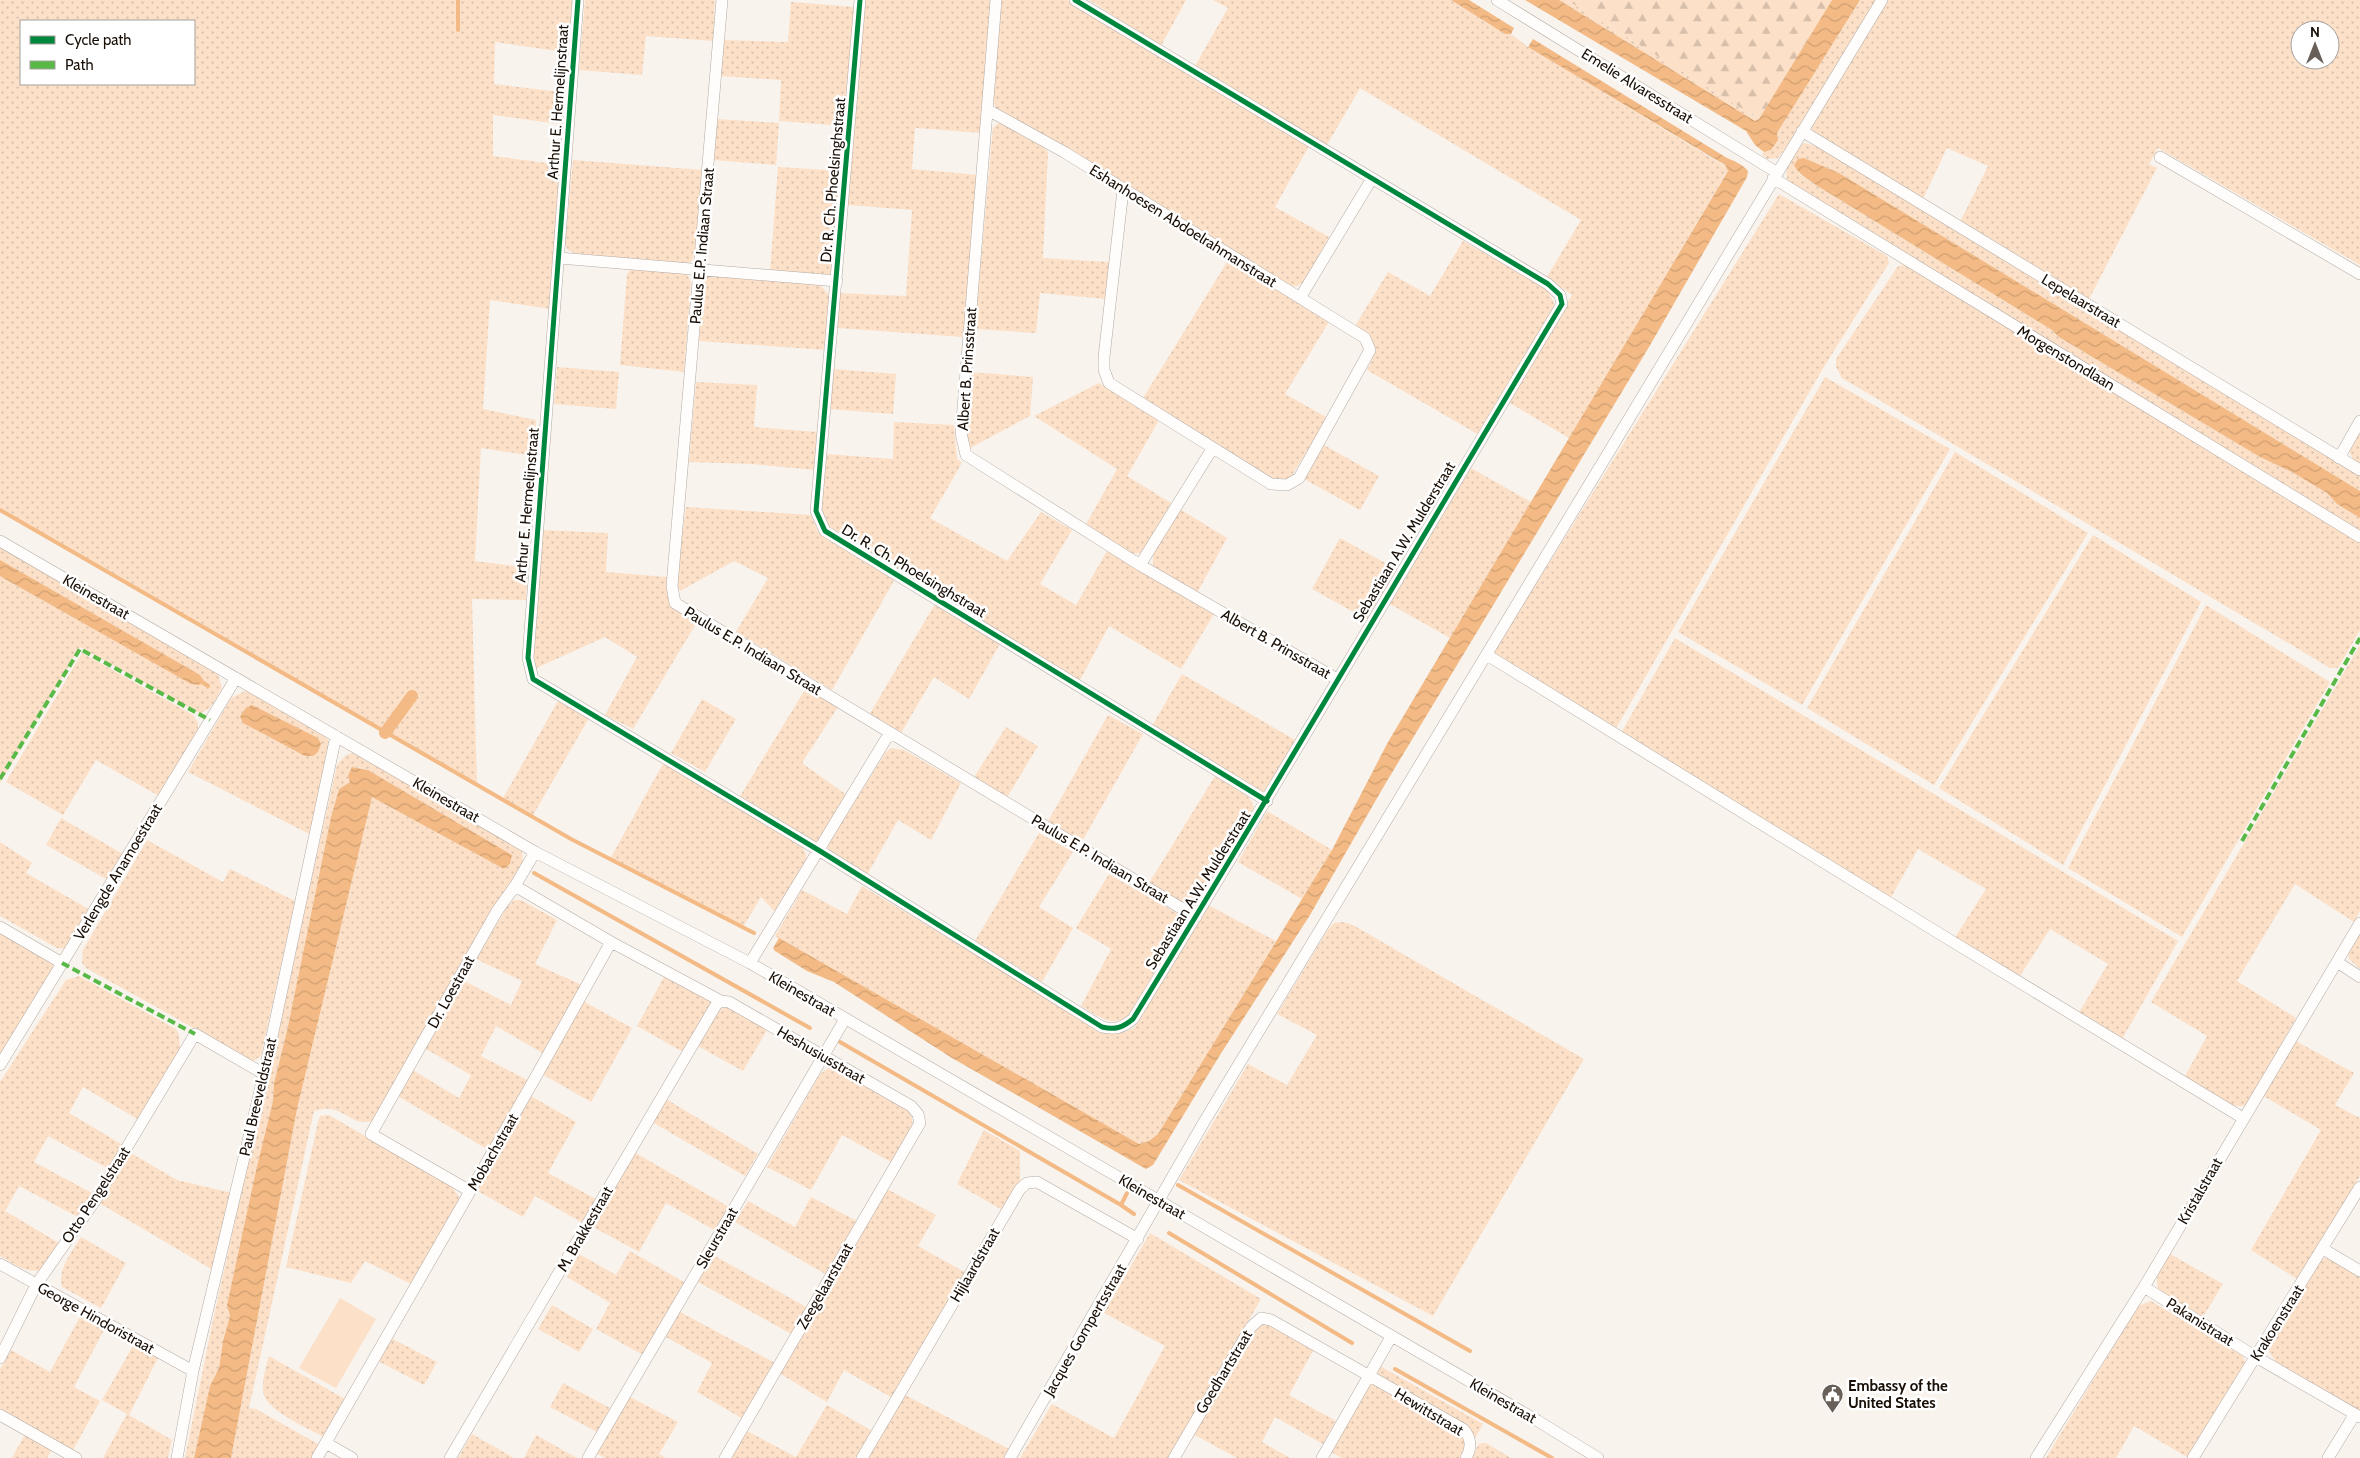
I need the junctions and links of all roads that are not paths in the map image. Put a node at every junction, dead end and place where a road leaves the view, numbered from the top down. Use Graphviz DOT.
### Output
graph roads {
  1 [pos="578,0"];
  2 [pos="722,0"];
  3 [pos="860,0"];
  4 [pos="996,0"];
  5 [pos="1075,0"];
  6 [pos="1497,0"];
  7 [pos="1882,0"];
  8 [pos="988,110"];
  9 [pos="1802,131"];
  10 [pos="2160,157"];
  11 [pos="1774,175"];
  12 [pos="1371,180"];
  13 [pos="1123,190"];
  14 [pos="559,258"];
  15 [pos="700,270"];
  16 [pos="2360,274"];
  17 [pos="837,282"];
  18 [pos="1300,298"];
  19 [pos="2360,422"];
  20 [pos="1212,449"];
  21 [pos="2339,458"];
  22 [pos="2360,470"];
  23 [pos="2360,537"];
  24 [pos="0,541"];
  25 [pos="1140,565"];
  26 [pos="1487,655"];
  27 [pos="236,678"];
  28 [pos="1337,679"];
  29 [pos="889,734"];
  30 [pos="336,736"];
  31 [pos="1267,801"];
  32 [pos="820,851"];
  33 [pos="535,852"];
  34 [pos="515,886"];
  35 [pos="1196,917"];
  36 [pos="2360,923"];
  37 [pos="0,927"];
  38 [pos="611,942"];
  39 [pos="2336,962"];
  40 [pos="62,963"];
  41 [pos="750,963"];
  42 [pos="2360,977"];
  43 [pos="721,1001"];
  44 [pos="845,1019"];
  45 [pos="823,1056"];
  46 [pos="0,1065"];
  47 [pos="264,1074"];
  48 [pos="918,1114"];
  49 [pos="2243,1118"];
  50 [pos="2360,1187"];
  51 [pos="470,1191"];
  52 [pos="1158,1201"];
  53 [pos="1138,1239"];
  54 [pos="2323,1249"];
  55 [pos="0,1264"];
  56 [pos="2360,1271"];
  57 [pos="36,1284"];
  58 [pos="2144,1286"];
  59 [pos="1391,1337"];
  60 [pos="2256,1357"];
  61 [pos="0,1358"];
  62 [pos="193,1371"];
  63 [pos="1369,1377"];
  64 [pos="0,1416"];
  65 [pos="2358,1416"];
  66 [pos="326,1443"];
  67 [pos="76,1458"];
  68 [pos="177,1458"];
  69 [pos="317,1458"];
  70 [pos="352,1458"];
  71 [pos="450,1458"];
  72 [pos="588,1458"];
  73 [pos="725,1458"];
  74 [pos="862,1458"];
  75 [pos="1010,1458"];
  76 [pos="1174,1458"];
  77 [pos="1322,1458"];
  78 [pos="1466,1458"];
  79 [pos="1598,1458"];
  80 [pos="2036,1458"];
  81 [pos="2193,1458"];
  82 [pos="2328,1458"];
  1 -- 14 [label="street, Arthur E. Hermelijnstraat"];
  2 -- 15 [label="street, Paulus E.P. Indiaan Straat"];
  3 -- 17 [label="street, Dr. R. Ch. Phoelsinghstraat"];
  4 -- 8 [label="street, Albert B. Prinsstraat"];
  5 -- 12 [label="street"];
  6 -- 11 [label="street, Emelie Alvaresstraat"];
  7 -- 9 [label="street, Jacques Gompertsstraat"];
  8 -- 13 [label="street, Eshanhoesen Abdoelrahmanstraat"];
  8 -- 25 [label="street, Albert B. Prinsstraat"];
  9 -- 11 [label="street, Jacques Gompertsstraat"];
  9 -- 21 [label="street, Lepelaarstraat"];
  10 -- 16 [label="street"];
  11 -- 23 [label="street, Morgenstondlaan"];
  11 -- 26 [label="street, Jacques Gompertsstraat"];
  12 -- 18 [label="street"];
  12 -- 28 [label="street, Sebastiaan A.W. Mulderstraat"];
  13 -- 18 [label="street, Eshanhoesen Abdoelrahmanstraat"];
  13 -- 20 [label="street"];
  14 -- 15 [label="street"];
  14 -- 32 [label="street, Arthur E. Hermelijnstraat"];
  15 -- 17 [label="street"];
  15 -- 29 [label="street, Paulus E.P. Indiaan Straat"];
  17 -- 31 [label="street, Dr. R. Ch. Phoelsinghstraat"];
  18 -- 20 [label="street, Eshanhoesen Abdoelrahmanstraat"];
  19 -- 21 [label="street"];
  20 -- 25 [label="street"];
  21 -- 22 [label="street, Lepelaarstraat"];
  24 -- 27 [label="street, Kleinestraat"];
  25 -- 28 [label="street, Albert B. Prinsstraat"];
  26 -- 49 [label="street"];
  26 -- 52 [label="street, Jacques Gompertsstraat"];
  27 -- 30 [label="street, Kleinestraat"];
  27 -- 40 [label="street, Verlengde Anamoestraat"];
  28 -- 31 [label="street, Sebastiaan A.W. Mulderstraat"];
  29 -- 32 [label="street"];
  29 -- 35 [label="street, Paulus E.P. Indiaan Straat"];
  30 -- 33 [label="street, Kleinestraat"];
  30 -- 47 [label="street, Paul Breeveldstraat"];
  31 -- 35 [label="street, Sebastiaan A.W. Mulderstraat"];
  32 -- 35 [label="street, Sebastiaan A.W. Mulderstraat"];
  32 -- 41 [label="street"];
  33 -- 34 [label="street, Dr. Loestraat"];
  33 -- 41 [label="street, Kleinestraat"];
  34 -- 38 [label="street"];
  34 -- 51 [label="street, Dr. Loestraat"];
  36 -- 39 [label="street, Kristalstraat"];
  37 -- 40 [label="street"];
  38 -- 43 [label="street, Heshusiusstraat"];
  38 -- 51 [label="street, Mobachstraat"];
  39 -- 42 [label="street"];
  39 -- 49 [label="street, Kristalstraat"];
  40 -- 46 [label="street, Verlengde Anamoestraat"];
  41 -- 44 [label="street, Kleinestraat"];
  43 -- 45 [label="street, Heshusiusstraat"];
  43 -- 71 [label="street, M. Brakkestraat"];
  44 -- 45 [label="street, Sleurstraat"];
  44 -- 52 [label="street, Kleinestraat"];
  45 -- 48 [label="street, Heshusiusstraat"];
  45 -- 72 [label="street, Sleurstraat"];
  47 -- 57 [label="street, Otto Pengelstraat"];
  47 -- 62 [label="street, Paul Breeveldstraat"];
  48 -- 73 [label="street, Zeegelaarstraat"];
  49 -- 58 [label="street, Kristalstraat"];
  50 -- 54 [label="street, Krakoenstraat"];
  51 -- 66 [label="street, Mobachstraat"];
  52 -- 53 [label="street, Jacques Gompertsstraat"];
  52 -- 59 [label="street, Kleinestraat"];
  53 -- 74 [label="street, Hijlaardstraat"];
  53 -- 75 [label="street, Jacques Gompertsstraat"];
  54 -- 56 [label="street"];
  54 -- 60 [label="street, Krakoenstraat"];
  55 -- 57 [label="street, George Hindoristraat"];
  57 -- 61 [label="street, Otto Pengelstraat"];
  57 -- 62 [label="street, George Hindoristraat"];
  58 -- 60 [label="street, Pakanistraat"];
  58 -- 80 [label="street, Kristalstraat"];
  59 -- 63 [label="street"];
  59 -- 79 [label="street, Kleinestraat"];
  60 -- 65 [label="street, Pakanistraat"];
  60 -- 81 [label="street, Krakoenstraat"];
  62 -- 68 [label="street, Paul Breeveldstraat"];
  63 -- 76 [label="street, Goedhartstraat"];
  63 -- 77 [label="street"];
  63 -- 78 [label="street, Hewittstraat"];
  64 -- 67 [label="street"];
  65 -- 82 [label="street"];
  66 -- 69 [label="street, Mobachstraat"];
  66 -- 70 [label="street"];
}
